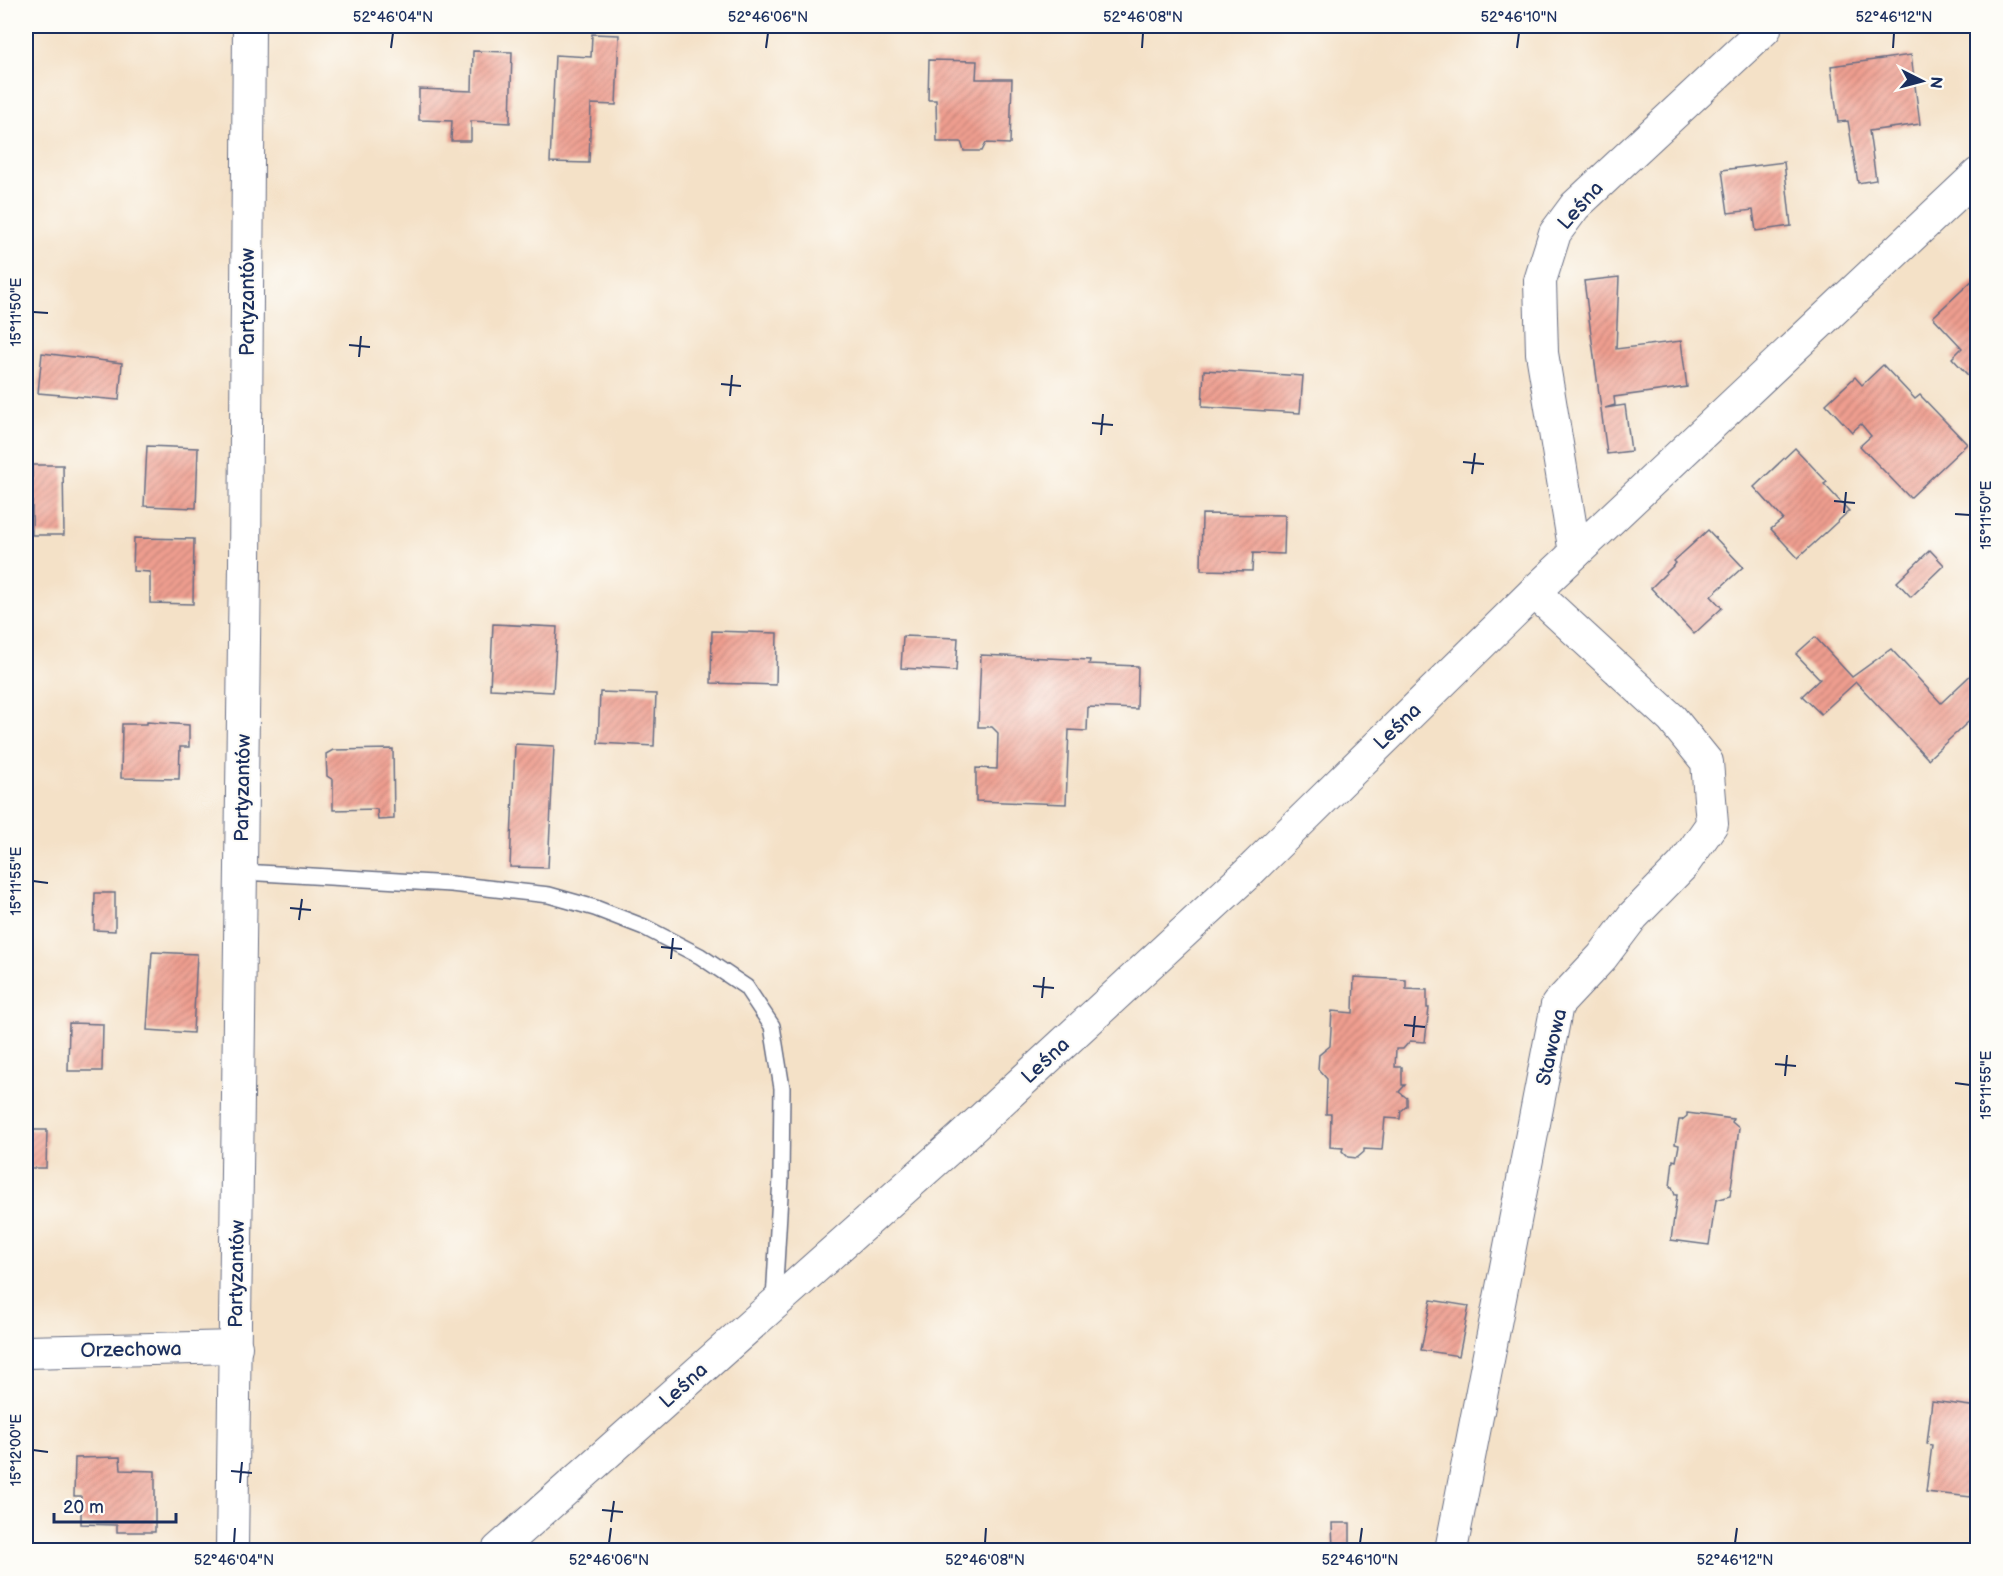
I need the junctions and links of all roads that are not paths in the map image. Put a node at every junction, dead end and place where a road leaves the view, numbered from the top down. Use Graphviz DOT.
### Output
graph roads {
  1 [pos="249,26"];
  2 [pos="1765,29"];
  3 [pos="1977,174"];
  4 [pos="1575,553"];
  5 [pos="1534,592"];
  6 [pos="241,872"];
  7 [pos="774,1303"];
  8 [pos="236,1347"];
  9 [pos="26,1352"];
  10 [pos="232,1551"];
  11 [pos="498,1551"];
  12 [pos="1451,1551"];
  1 -- 6 [label="street, Partyzantów"];
  2 -- 4 [label="street, Leśna"];
  3 -- 4 [label="street, Leśna"];
  4 -- 5 [label="street, Leśna"];
  5 -- 7 [label="street, Leśna"];
  5 -- 12 [label="street, Stawowa"];
  6 -- 7 [label="lane"];
  6 -- 8 [label="street, Partyzantów"];
  7 -- 11 [label="street, Leśna"];
  8 -- 9 [label="street, Orzechowa"];
  8 -- 10 [label="street, Partyzantów"];
}
